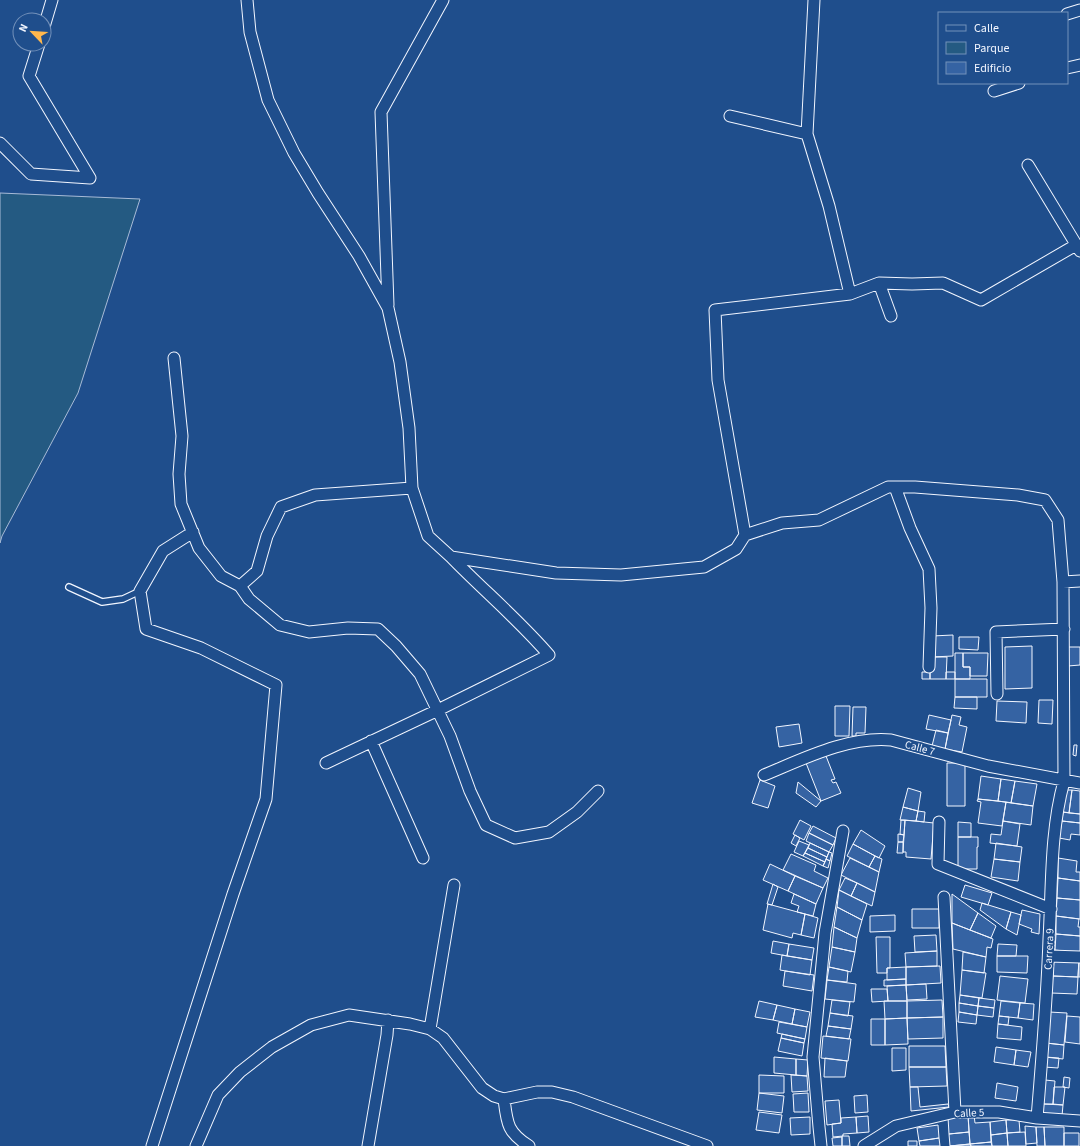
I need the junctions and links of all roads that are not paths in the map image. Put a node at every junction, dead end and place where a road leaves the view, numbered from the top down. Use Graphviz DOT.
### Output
graph roads {
  1 [pos="52,0"];
  2 [pos="247,0"];
  3 [pos="443,0"];
  4 [pos="814,0"];
  5 [pos="1080,10"];
  6 [pos="48,12"];
  7 [pos="1068,14"];
  8 [pos="36,52"];
  9 [pos="1080,64"];
  10 [pos="1068,68"];
  11 [pos="1016,84"];
  12 [pos="994,91"];
  13 [pos="730,116"];
  14 [pos="807,134"];
  15 [pos="0,143"];
  16 [pos="1028,165"];
  17 [pos="1078,248"];
  18 [pos="879,283"];
  19 [pos="850,294"];
  20 [pos="388,308"];
  21 [pos="891,316"];
  22 [pos="174,358"];
  23 [pos="895,487"];
  24 [pos="412,488"];
  25 [pos="193,532"];
  26 [pos="745,535"];
  27 [pos="451,556"];
  28 [pos="1080,581"];
  29 [pos="1063,582"];
  30 [pos="240,586"];
  31 [pos="69,587"];
  32 [pos="140,591"];
  33 [pos="1064,629"];
  34 [pos="929,667"];
  35 [pos="997,694"];
  36 [pos="438,710"];
  37 [pos="371,741"];
  38 [pos="326,762"];
  39 [pos="764,775"];
  40 [pos="1064,781"];
  41 [pos="1080,784"];
  42 [pos="598,791"];
  43 [pos="939,822"];
  44 [pos="844,831"];
  45 [pos="423,858"];
  46 [pos="454,885"];
  47 [pos="944,897"];
  48 [pos="1051,909"];
  49 [pos="1049,956"];
  50 [pos="1080,957"];
  51 [pos="388,1020"];
  52 [pos="430,1029"];
  53 [pos="504,1099"];
  54 [pos="955,1112"];
  55 [pos="1037,1118"];
  56 [pos="1080,1121"];
  57 [pos="152,1146"];
  58 [pos="196,1146"];
  59 [pos="368,1146"];
  60 [pos="529,1146"];
  61 [pos="707,1146"];
  62 [pos="821,1146"];
  63 [pos="864,1146"];
  1 -- 6 [label="street"];
  2 -- 20 [label="street"];
  3 -- 20 [label="street"];
  4 -- 14 [label="street"];
  5 -- 7 [label="street"];
  8 -- 15 [label="street"];
  9 -- 10 [label="street"];
  11 -- 12 [label="street"];
  13 -- 14 [label="street"];
  14 -- 19 [label="street"];
  16 -- 17 [label="street"];
  17 -- 18 [label="street"];
  18 -- 19 [label="street"];
  18 -- 21 [label="street"];
  19 -- 26 [label="street"];
  20 -- 24 [label="street"];
  22 -- 25 [label="street"];
  23 -- 26 [label="street"];
  23 -- 29 [label="street, Carrera 9"];
  23 -- 34 [label="street"];
  24 -- 27 [label="street"];
  24 -- 30 [label="street"];
  25 -- 30 [label="street"];
  25 -- 32 [label="street"];
  26 -- 27 [label="street"];
  27 -- 36 [label="street"];
  28 -- 29 [label="street"];
  29 -- 33 [label="street, Carrera 9"];
  30 -- 36 [label="street"];
  31 -- 32 [label="lane"];
  32 -- 57 [label="street"];
  33 -- 35 [label="street"];
  33 -- 40 [label="street, Carrera 9"];
  36 -- 37 [label="street"];
  36 -- 42 [label="street"];
  37 -- 38 [label="street"];
  37 -- 45 [label="street"];
  39 -- 40 [label="street, Calle 7"];
  40 -- 41 [label="street, Calle 7"];
  40 -- 48 [label="street, Carrera 9"];
  43 -- 48 [label="street"];
  44 -- 62 [label="street"];
  46 -- 52 [label="street"];
  47 -- 54 [label="street"];
  48 -- 49 [label="street, Carrera 9"];
  49 -- 50 [label="street"];
  49 -- 55 [label="street, Carrera 9"];
  51 -- 52 [label="street"];
  51 -- 58 [label="street"];
  51 -- 59 [label="street"];
  52 -- 53 [label="street"];
  53 -- 60 [label="street"];
  53 -- 61 [label="street"];
  54 -- 55 [label="street, Calle 5"];
  54 -- 63 [label="street, Calle 5"];
  55 -- 56 [label="street, Calle 5"];
}
